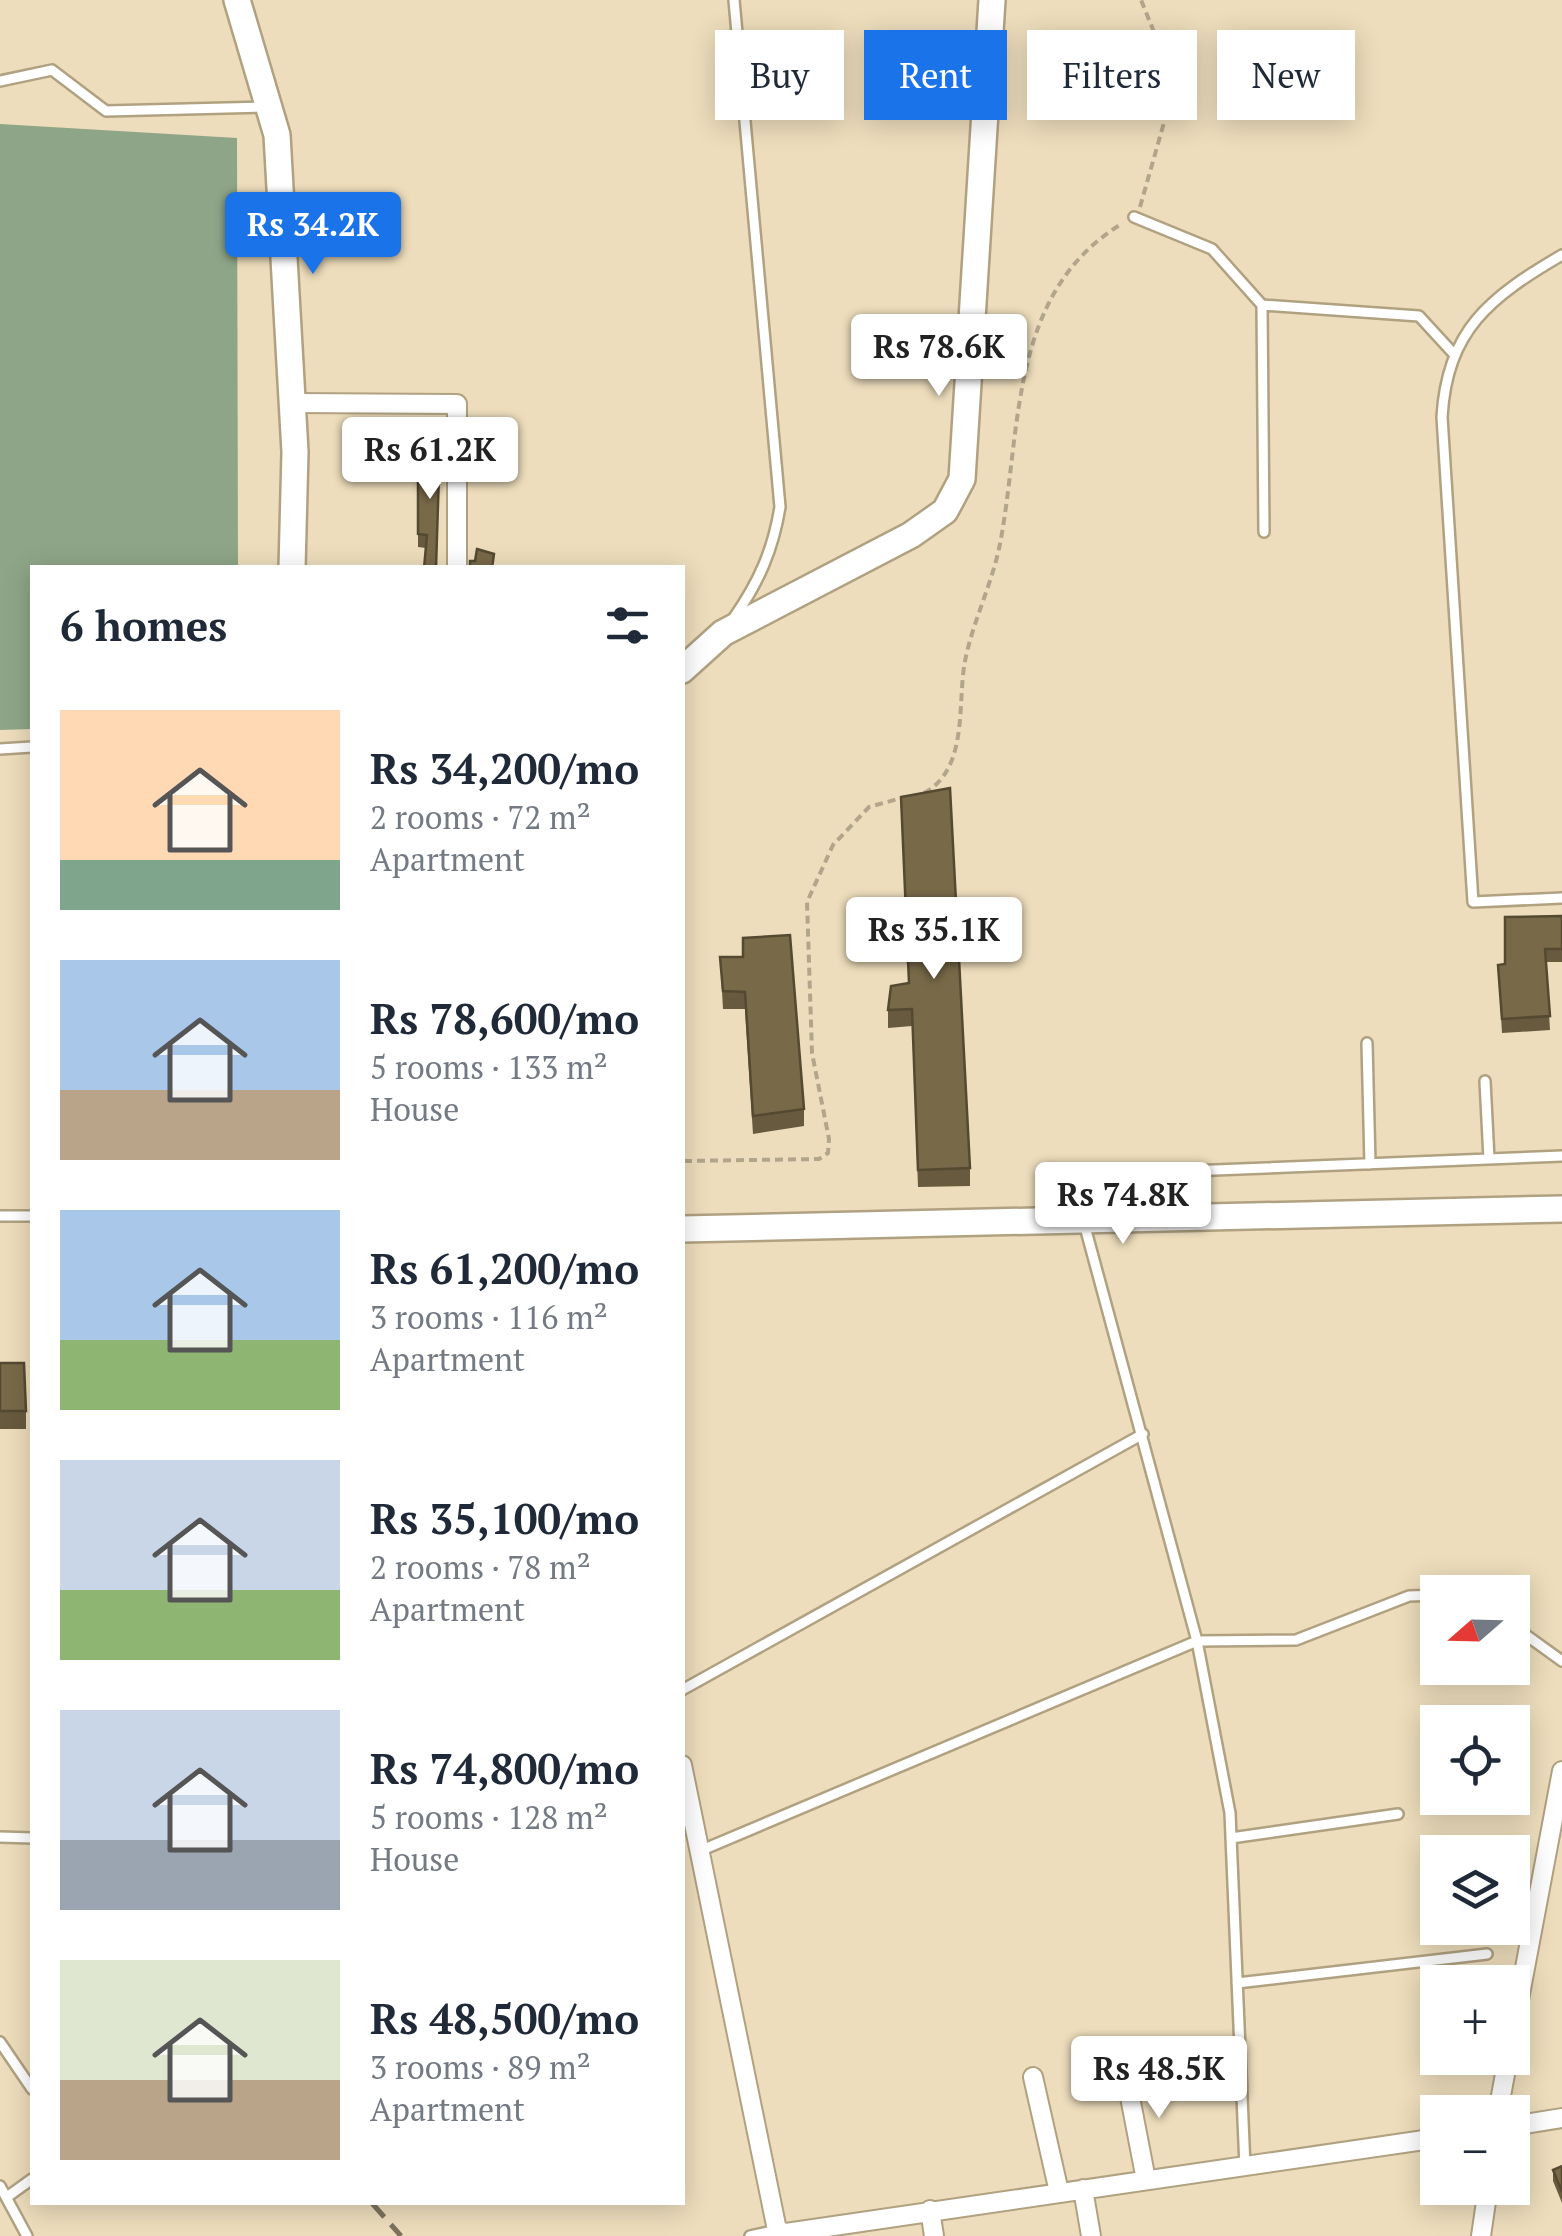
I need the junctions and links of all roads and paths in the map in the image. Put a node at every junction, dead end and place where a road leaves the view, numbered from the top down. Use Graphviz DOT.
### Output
graph roads {
  1 [pos="238,0"];
  2 [pos="734,0"];
  3 [pos="992,0"];
  4 [pos="1141,0"];
  5 [pos="0,81"];
  6 [pos="269,107"];
  7 [pos="1134,216"];
  8 [pos="1562,255"];
  9 [pos="1262,305"];
  10 [pos="1453,353"];
  11 [pos="292,404"];
  12 [pos="1264,532"];
  13 [pos="292,565"];
  14 [pos="456,565"];
  15 [pos="723,633"];
  16 [pos="685,667"];
  17 [pos="30,747"];
  18 [pos="0,748"];
  19 [pos="1562,898"];
  20 [pos="1368,1044"];
  21 [pos="1484,1081"];
  22 [pos="1562,1156"];
  23 [pos="1489,1159"];
  24 [pos="685,1162"];
  25 [pos="1370,1164"];
  26 [pos="1562,1209"];
  27 [pos="0,1216"];
  28 [pos="30,1216"];
  29 [pos="1163,1219"];
  30 [pos="1084,1221"];
  31 [pos="685,1229"];
  32 [pos="1143,1434"];
  33 [pos="1420,1596"];
  34 [pos="1530,1638"];
  35 [pos="1197,1641"];
  36 [pos="1562,1661"];
  37 [pos="685,1688"];
  38 [pos="1562,1771"];
  39 [pos="685,1779"];
  40 [pos="1398,1814"];
  41 [pos="0,1837"];
  42 [pos="30,1838"];
  43 [pos="1231,1838"];
  44 [pos="702,1850"];
  45 [pos="1487,1954"];
  46 [pos="1526,1965"];
  47 [pos="1237,1982"];
  48 [pos="0,2042"];
  49 [pos="1125,2071"];
  50 [pos="1032,2077"];
  51 [pos="30,2087"];
  52 [pos="1562,2118"];
  53 [pos="1530,2123"];
  54 [pos="1420,2141"];
  55 [pos="1244,2167"];
  56 [pos="1146,2180"];
  57 [pos="30,2181"];
  58 [pos="0,2186"];
  59 [pos="1082,2189"];
  60 [pos="1059,2192"];
  61 [pos="7,2198"];
  62 [pos="1486,2205"];
  63 [pos="930,2210"];
  64 [pos="777,2230"];
  65 [pos="27,2236"];
  66 [pos="750,2236"];
  67 [pos="934,2236"];
  68 [pos="1091,2236"];
  69 [pos="1481,2236"];
  1 -- 6 [label="street"];
  2 -- 15 [label="lane"];
  3 -- 15 [label="street"];
  4 -- 7 [label="path"];
  5 -- 6 [label="lane"];
  6 -- 11 [label="street"];
  7 -- 9 [label="lane"];
  7 -- 24 [label="path"];
  8 -- 10 [label="lane"];
  9 -- 10 [label="lane"];
  9 -- 12 [label="lane"];
  10 -- 19 [label="lane"];
  11 -- 13 [label="street"];
  11 -- 14 [label="street"];
  15 -- 16 [label="street"];
  17 -- 18 [label="lane"];
  20 -- 25 [label="lane"];
  21 -- 23 [label="lane"];
  22 -- 23 [label="lane"];
  23 -- 25 [label="lane"];
  25 -- 29 [label="lane"];
  26 -- 29 [label="street"];
  27 -- 28 [label="lane"];
  29 -- 30 [label="street"];
  30 -- 31 [label="street"];
  30 -- 32 [label="lane"];
  32 -- 35 [label="lane"];
  32 -- 37 [label="lane"];
  33 -- 35 [label="lane"];
  34 -- 36 [label="lane"];
  35 -- 43 [label="lane"];
  35 -- 44 [label="lane"];
  38 -- 46 [label="street"];
  39 -- 44 [label="street"];
  40 -- 43 [label="lane"];
  41 -- 42 [label="lane"];
  43 -- 47 [label="lane"];
  44 -- 64 [label="street"];
  45 -- 47 [label="lane"];
  47 -- 55 [label="lane"];
  48 -- 51 [label="lane"];
  49 -- 56 [label="street"];
  50 -- 60 [label="street"];
  52 -- 53 [label="street"];
  54 -- 55 [label="street"];
  55 -- 56 [label="street"];
  56 -- 59 [label="street"];
  57 -- 61 [label="lane"];
  58 -- 61 [label="lane"];
  59 -- 60 [label="street"];
  59 -- 68 [label="street"];
  60 -- 63 [label="street"];
  61 -- 65 [label="lane"];
  62 -- 69 [label="street"];
  63 -- 64 [label="street"];
  63 -- 67 [label="street"];
  64 -- 66 [label="lane"];
}
